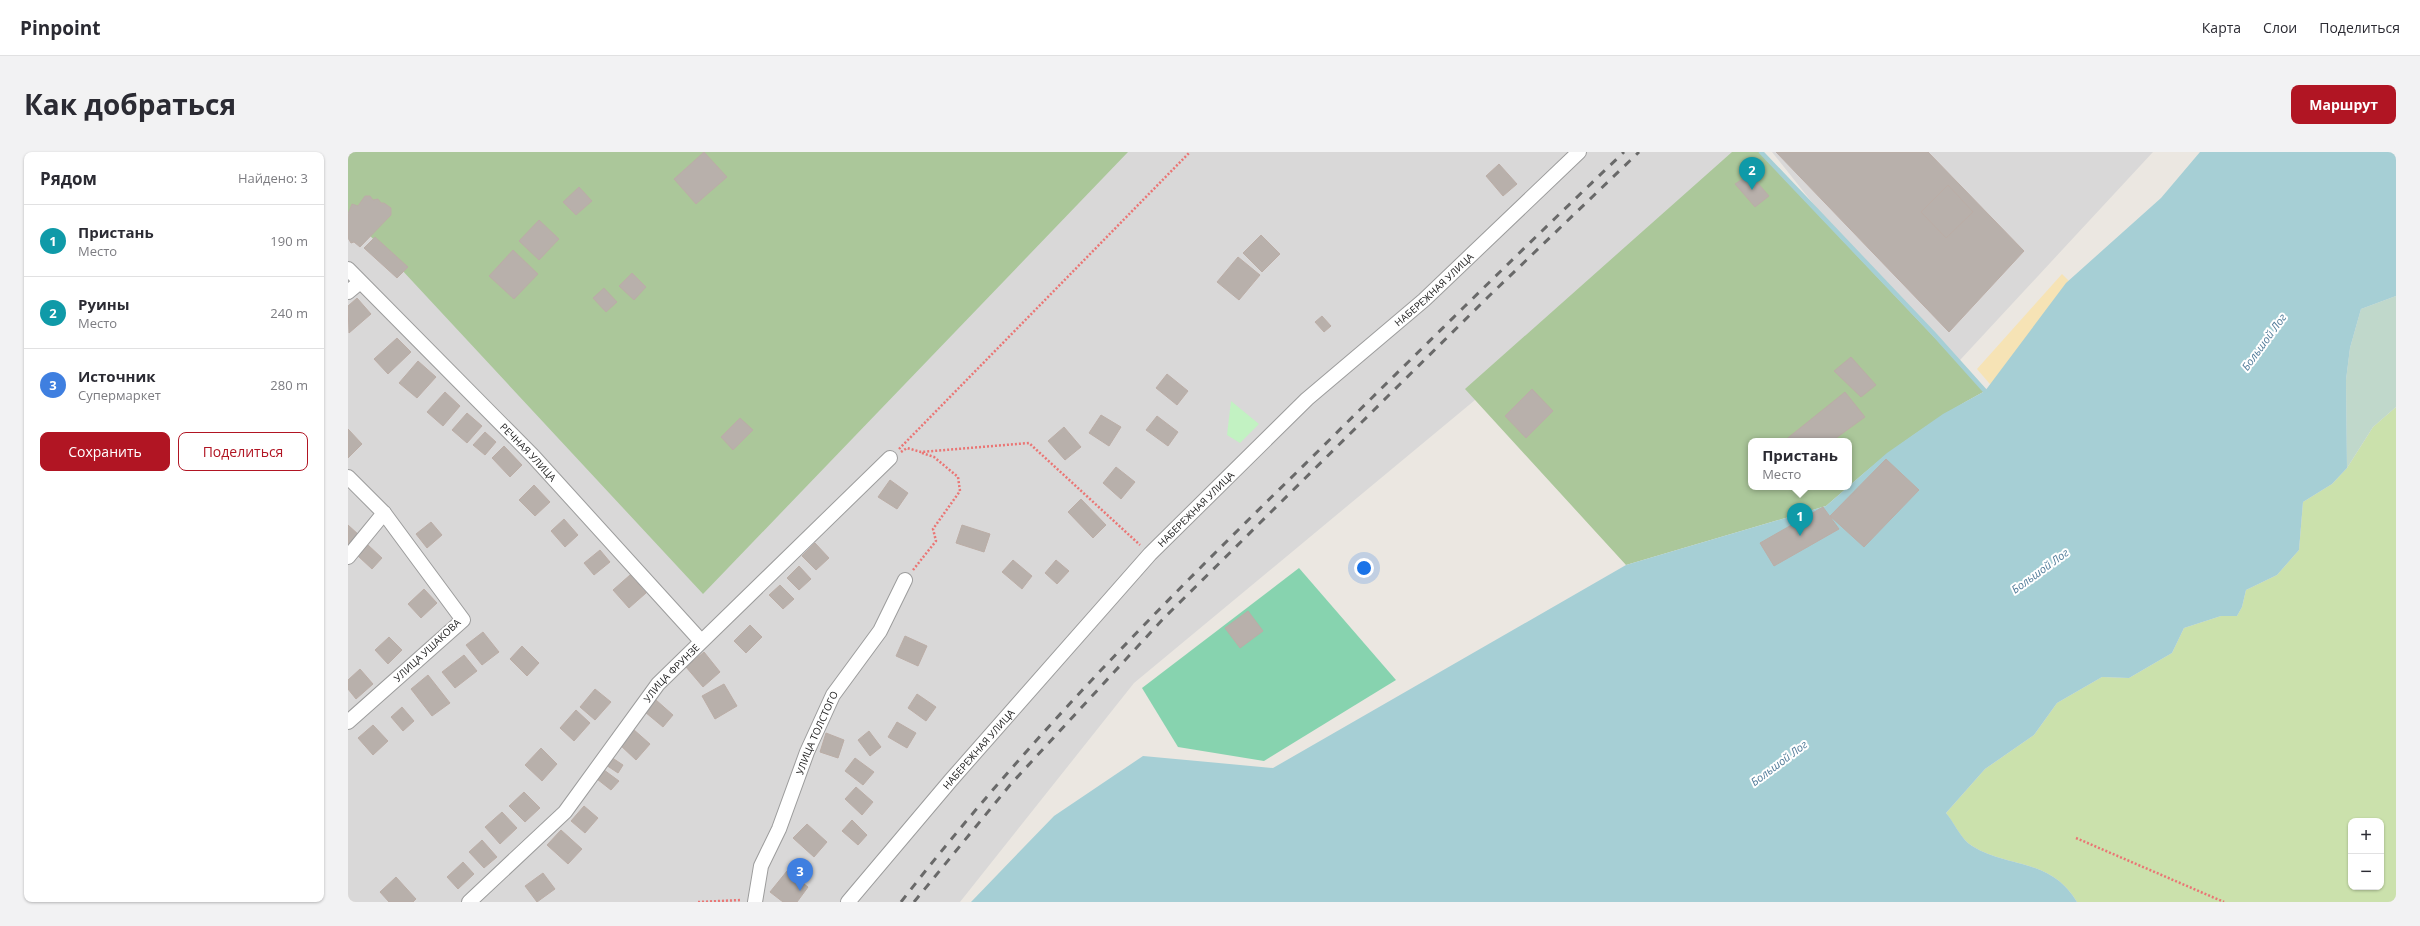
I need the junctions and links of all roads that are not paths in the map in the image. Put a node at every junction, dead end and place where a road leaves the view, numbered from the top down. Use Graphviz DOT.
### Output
graph roads {
  1 [pos="1579,152"];
  2 [pos="348,269"];
  3 [pos="360,282"];
  4 [pos="348,292"];
  5 [pos="890,458"];
  6 [pos="348,477"];
  7 [pos="384,513"];
  8 [pos="348,557"];
  9 [pos="905,580"];
  10 [pos="701,641"];
  11 [pos="348,722"];
  12 [pos="755,901"];
  13 [pos="468,902"];
  14 [pos="848,902"];
  1 -- 14 [label="street, НАБЕРЕЖНАЯ УЛИЦА"];
  2 -- 3 [label="street, РЕЧНАЯ УЛИЦА"];
  3 -- 4 [label="street"];
  3 -- 10 [label="street, РЕЧНАЯ УЛИЦА"];
  5 -- 10 [label="street, УЛИЦА ФРУНЗЕ"];
  6 -- 7 [label="street, УЛИЦА УШАКОВА"];
  7 -- 8 [label="street"];
  7 -- 11 [label="street, УЛИЦА УШАКОВА"];
  9 -- 12 [label="street, УЛИЦА ТОЛСТОГО"];
  10 -- 13 [label="street, УЛИЦА ФРУНЗЕ"];
}
